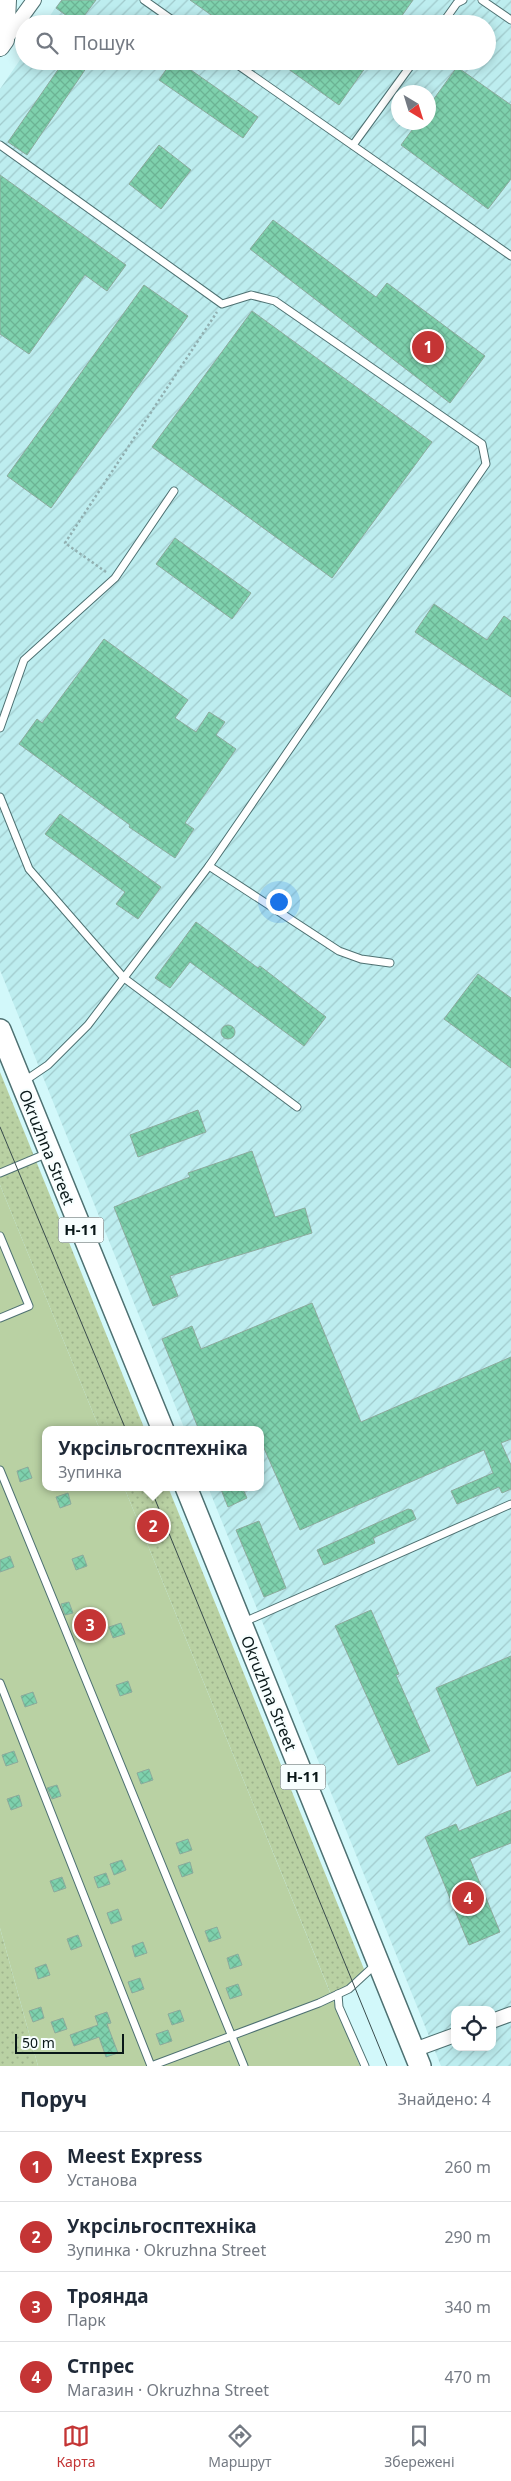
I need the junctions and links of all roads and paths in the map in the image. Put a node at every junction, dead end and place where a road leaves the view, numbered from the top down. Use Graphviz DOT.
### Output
graph roads {
  1 [pos="7,0"];
  2 [pos="34,0"];
  3 [pos="144,0"];
  4 [pos="462,0"];
  5 [pos="482,0"];
  6 [pos="23,15"];
  7 [pos="165,15"];
  8 [pos="449,15"];
  9 [pos="511,20"];
  10 [pos="15,27"];
  11 [pos="3,44"];
  12 [pos="245,70"];
  13 [pos="407,70"];
  14 [pos="352,145"];
  15 [pos="0,146"];
  16 [pos="511,256"];
  17 [pos="222,304"];
  18 [pos="174,491"];
  19 [pos="115,578"];
  20 [pos="0,728"];
  21 [pos="0,797"];
  22 [pos="209,866"];
  23 [pos="390,963"];
  24 [pos="124,978"];
  25 [pos="0,1030"];
  26 [pos="21,1083"];
  27 [pos="297,1106"];
  28 [pos="50,1152"];
  29 [pos="0,1173"];
  30 [pos="0,1236"];
  31 [pos="0,1318"];
  32 [pos="161,1426"];
  33 [pos="0,1470"];
  34 [pos="188,1491"];
  35 [pos="511,1504"];
  36 [pos="241,1623"];
  37 [pos="0,1683"];
  38 [pos="378,1962"];
  39 [pos="338,1994"];
  40 [pos="511,2014"];
  41 [pos="496,2020"];
  42 [pos="232,2036"];
  43 [pos="451,2037"];
  44 [pos="417,2058"];
  45 [pos="152,2066"];
  46 [pos="244,2066"];
  47 [pos="365,2066"];
  1 -- 11 [label="street"];
  2 -- 6 [label="street"];
  3 -- 7 [label="lane"];
  4 -- 8 [label="lane"];
  5 -- 9 [label="lane"];
  10 -- 11 [label="street"];
  12 -- 14 [label="lane"];
  13 -- 14 [label="lane"];
  14 -- 16 [label="lane"];
  15 -- 17 [label="lane"];
  17 -- 19 [label="path"];
  17 -- 22 [label="lane"];
  18 -- 19 [label="lane"];
  19 -- 20 [label="lane"];
  21 -- 24 [label="lane"];
  22 -- 23 [label="lane"];
  22 -- 24 [label="lane"];
  24 -- 26 [label="lane"];
  24 -- 27 [label="lane"];
  25 -- 26 [label="main road, Okruzhna Street / Н-11"];
  26 -- 28 [label="main road, Okruzhna Street / Н-11"];
  28 -- 29 [label="lane"];
  28 -- 32 [label="main road, Okruzhna Street / Н-11"];
  30 -- 31 [label="lane"];
  33 -- 42 [label="lane"];
  34 -- 36 [label="main road, Okruzhna Street / Н-11"];
  35 -- 36 [label="lane"];
  36 -- 38 [label="main road, Okruzhna Street / Н-11"];
  37 -- 45 [label="lane"];
  38 -- 39 [label="lane"];
  38 -- 44 [label="main road, Okruzhna Street / Н-11"];
  39 -- 42 [label="lane"];
  39 -- 47 [label="lane"];
  40 -- 41 [label="street"];
  42 -- 45 [label="lane"];
  42 -- 46 [label="lane"];
  43 -- 44 [label="street"];
}
